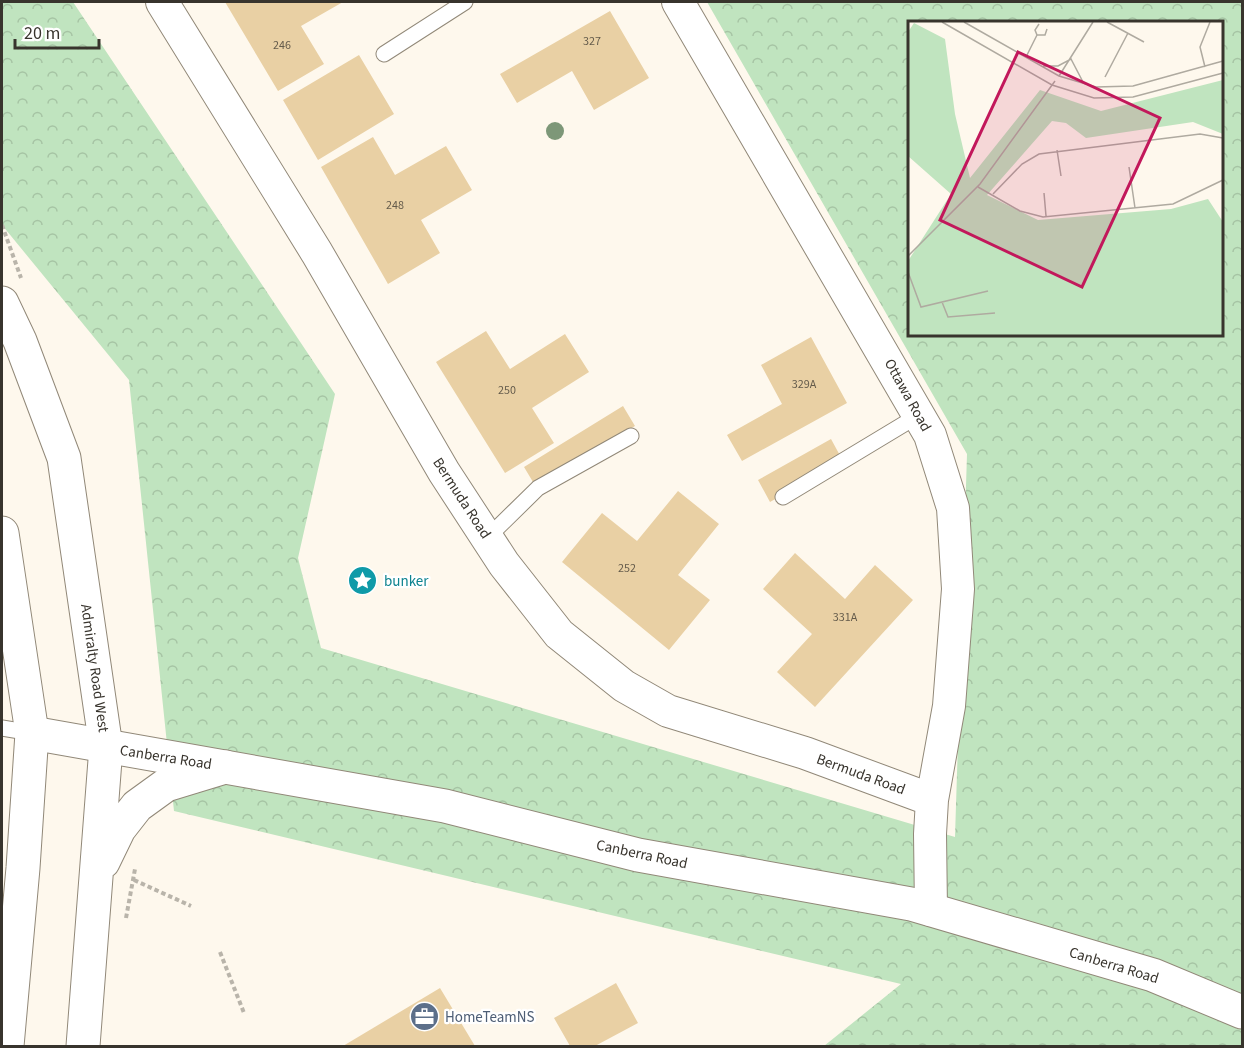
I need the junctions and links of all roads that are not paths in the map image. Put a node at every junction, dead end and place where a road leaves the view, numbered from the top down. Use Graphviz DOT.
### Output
graph roads {
  1 [pos="162,2"];
  2 [pos="465,2"];
  3 [pos="678,2"];
  4 [pos="384,54"];
  5 [pos="2,303"];
  6 [pos="919,415"];
  7 [pos="631,436"];
  8 [pos="783,497"];
  9 [pos="487,538"];
  10 [pos="2,548"];
  11 [pos="16,730"];
  12 [pos="106,747"];
  13 [pos="225,766"];
  14 [pos="933,800"];
  15 [pos="2,816"];
  16 [pos="23,867"];
  17 [pos="97,874"];
  18 [pos="931,910"];
  19 [pos="7,989"];
  20 [pos="1242,1012"];
  21 [pos="8,1047"];
  22 [pos="83,1047"];
  1 -- 9 [label="street, Bermuda Road"];
  2 -- 4 [label="lane"];
  3 -- 6 [label="street, Ottawa Road"];
  5 -- 12 [label="main road, Admiralty Road West"];
  6 -- 8 [label="lane"];
  6 -- 14 [label="street, Ottawa Road"];
  7 -- 9 [label="lane"];
  9 -- 14 [label="street, Bermuda Road"];
  10 -- 11 [label="main road"];
  11 -- 12 [label="main road, Canberra Road"];
  11 -- 16 [label="main road"];
  12 -- 13 [label="main road, Canberra Road"];
  12 -- 17 [label="main road, Admiralty Road West"];
  13 -- 17 [label="main road"];
  13 -- 18 [label="main road, Canberra Road"];
  14 -- 18 [label="street, Ottawa Road"];
  15 -- 16 [label="main road"];
  16 -- 19 [label="main road"];
  17 -- 22 [label="main road, Admiralty Road West"];
  18 -- 20 [label="main road, Canberra Road"];
  19 -- 21 [label="main road"];
}
